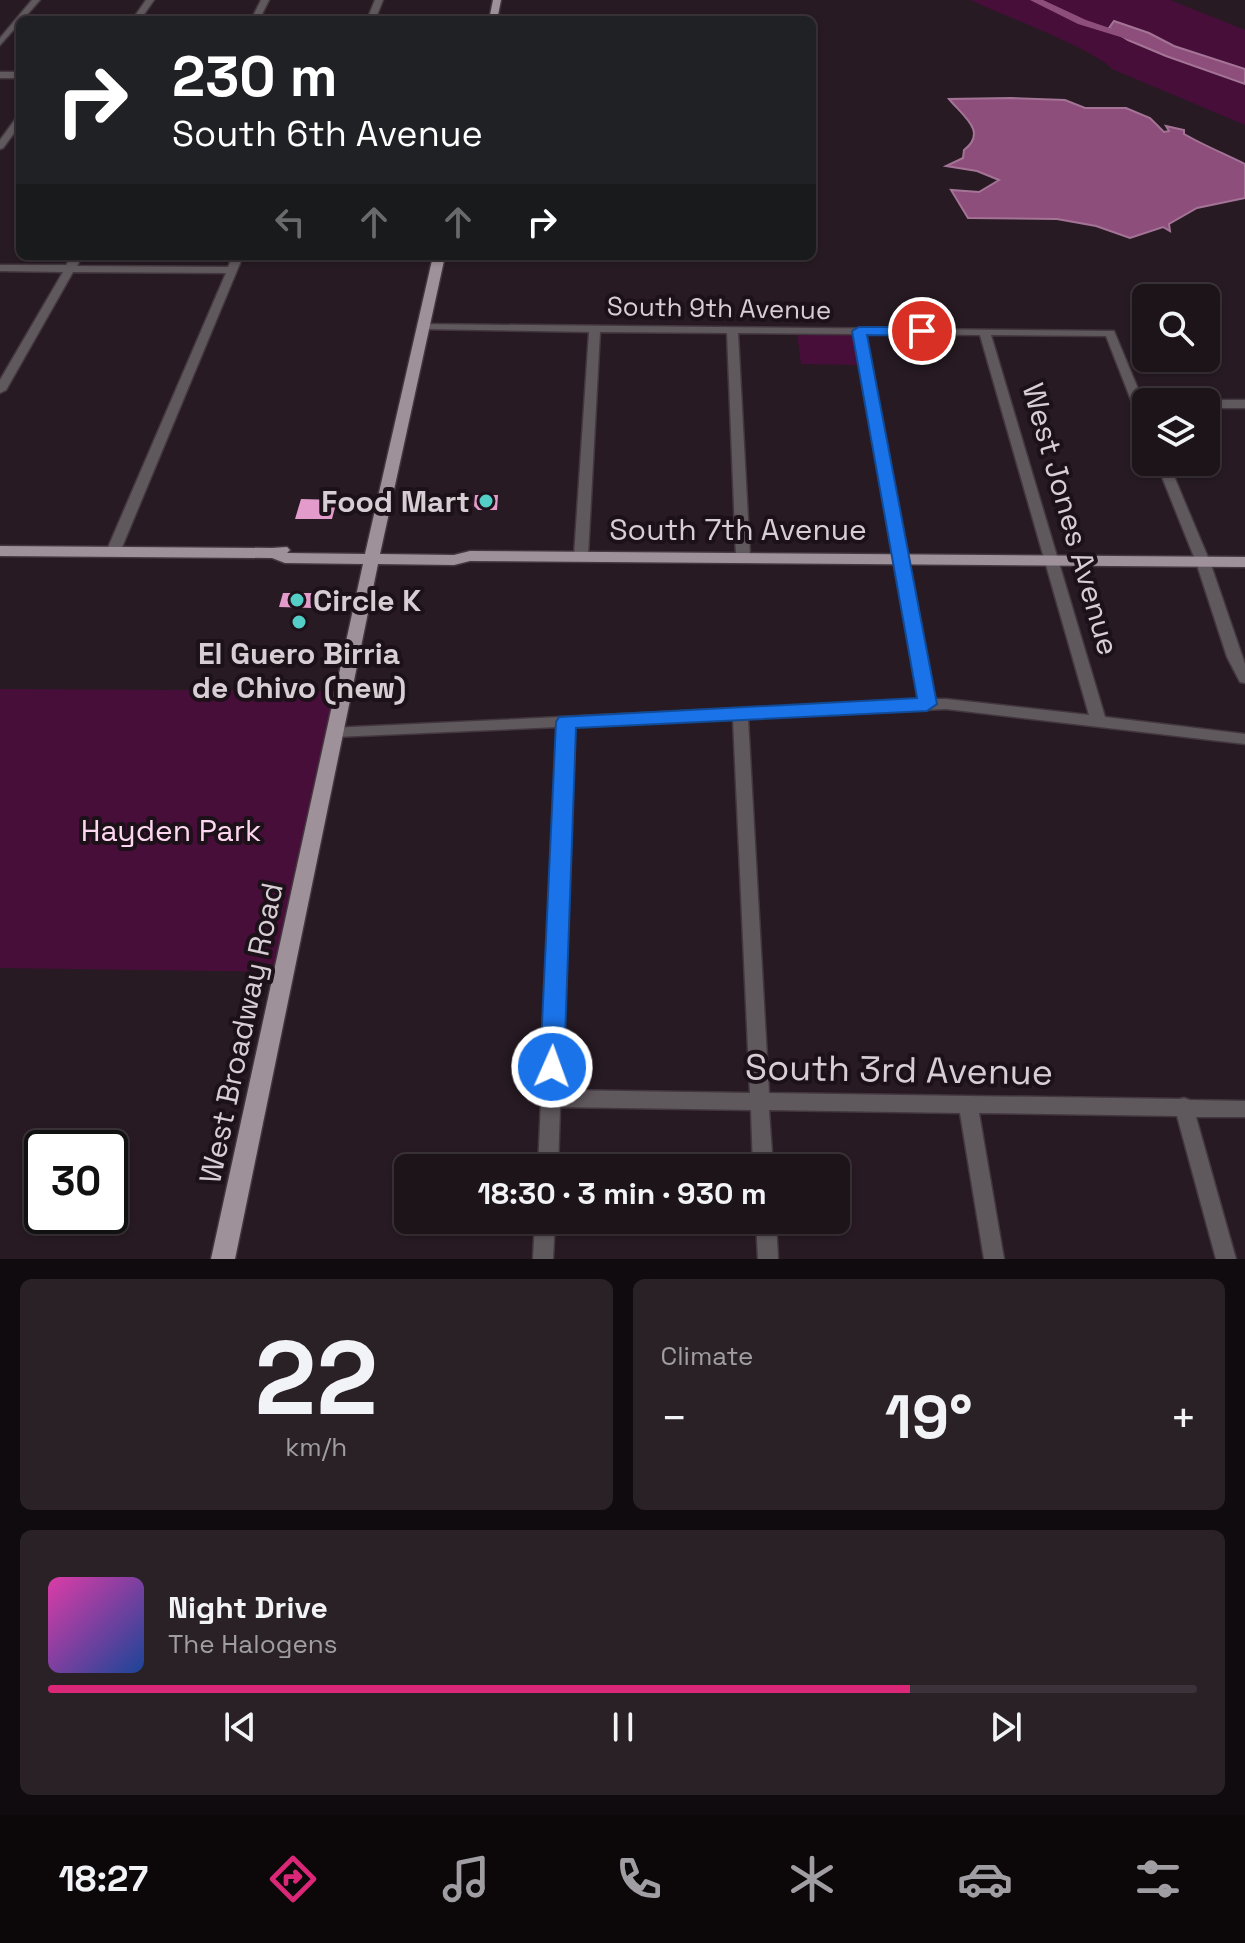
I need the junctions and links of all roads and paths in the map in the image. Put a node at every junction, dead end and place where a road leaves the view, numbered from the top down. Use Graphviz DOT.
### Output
graph roads {
  1 [pos="36,0"];
  2 [pos="23,16"];
  3 [pos="16,24"];
  4 [pos="0,43"];
  5 [pos="16,124"];
  6 [pos="0,146"];
  7 [pos="75,260"];
  8 [pos="236,260"];
  9 [pos="438,260"];
  10 [pos="0,268"];
  11 [pos="70,268"];
  12 [pos="232,270"];
  13 [pos="423,327"];
  14 [pos="595,328"];
  15 [pos="732,329"];
  16 [pos="859,331"];
  17 [pos="985,332"];
  18 [pos="1135,388"];
  19 [pos="0,390"];
  20 [pos="1220,404"];
  21 [pos="1245,404"];
  22 [pos="1168,476"];
  23 [pos="0,551"];
  24 [pos="113,552"];
  25 [pos="373,554"];
  26 [pos="581,556"];
  27 [pos="743,556"];
  28 [pos="901,558"];
  29 [pos="1050,560"];
  30 [pos="1203,562"];
  31 [pos="1245,562"];
  32 [pos="1245,678"];
  33 [pos="927,704"];
  34 [pos="740,713"];
  35 [pos="566,722"];
  36 [pos="1099,723"];
  37 [pos="335,732"];
  38 [pos="1245,739"];
  39 [pos="551,1098"];
  40 [pos="760,1099"];
  41 [pos="968,1104"];
  42 [pos="1184,1106"];
  43 [pos="1245,1109"];
  44 [pos="549,1154"];
  45 [pos="762,1154"];
  46 [pos="544,1234"];
  47 [pos="767,1234"];
  48 [pos="223,1259"];
  49 [pos="543,1259"];
  50 [pos="768,1259"];
  51 [pos="994,1259"];
  52 [pos="1226,1259"];
  1 -- 2 [label="street"];
  3 -- 4 [label="street"];
  5 -- 6 [label="street"];
  7 -- 11 [label="street"];
  8 -- 12 [label="street"];
  9 -- 13 [label="main road, West Broadway Road"];
  10 -- 11 [label="street"];
  11 -- 12 [label="street"];
  11 -- 19 [label="street"];
  12 -- 24 [label="street"];
  13 -- 14 [label="street, South 9th Avenue"];
  13 -- 25 [label="main road, West Broadway Road"];
  14 -- 15 [label="street, South 9th Avenue"];
  14 -- 26 [label="street"];
  15 -- 16 [label="street, South 9th Avenue"];
  15 -- 27 [label="street"];
  16 -- 17 [label="street, South 9th Avenue"];
  16 -- 28 [label="street"];
  17 -- 18 [label="street, South 9th Avenue"];
  17 -- 29 [label="street, West Jones Avenue"];
  20 -- 21 [label="street"];
  22 -- 30 [label="street"];
  23 -- 24 [label="main road, South 7th Avenue"];
  24 -- 25 [label="main road, South 7th Avenue"];
  25 -- 26 [label="main road, South 7th Avenue"];
  25 -- 37 [label="main road, West Broadway Road"];
  26 -- 27 [label="main road, South 7th Avenue"];
  27 -- 28 [label="main road, South 7th Avenue"];
  28 -- 29 [label="main road, South 7th Avenue"];
  28 -- 33 [label="street"];
  29 -- 30 [label="main road, South 7th Avenue"];
  29 -- 36 [label="street, West Jones Avenue"];
  30 -- 31 [label="main road, South 7th Avenue"];
  30 -- 32 [label="street"];
  33 -- 34 [label="street"];
  33 -- 36 [label="street"];
  34 -- 35 [label="street"];
  34 -- 40 [label="street"];
  35 -- 37 [label="street"];
  35 -- 39 [label="street"];
  36 -- 38 [label="street"];
  37 -- 48 [label="main road, West Broadway Road"];
  39 -- 40 [label="street, South 3rd Avenue"];
  39 -- 44 [label="street"];
  40 -- 41 [label="street, South 3rd Avenue"];
  40 -- 45 [label="street"];
  41 -- 42 [label="street, South 3rd Avenue"];
  41 -- 51 [label="street"];
  42 -- 43 [label="street, South 3rd Avenue"];
  42 -- 52 [label="street"];
  46 -- 49 [label="street"];
  47 -- 50 [label="street"];
}
